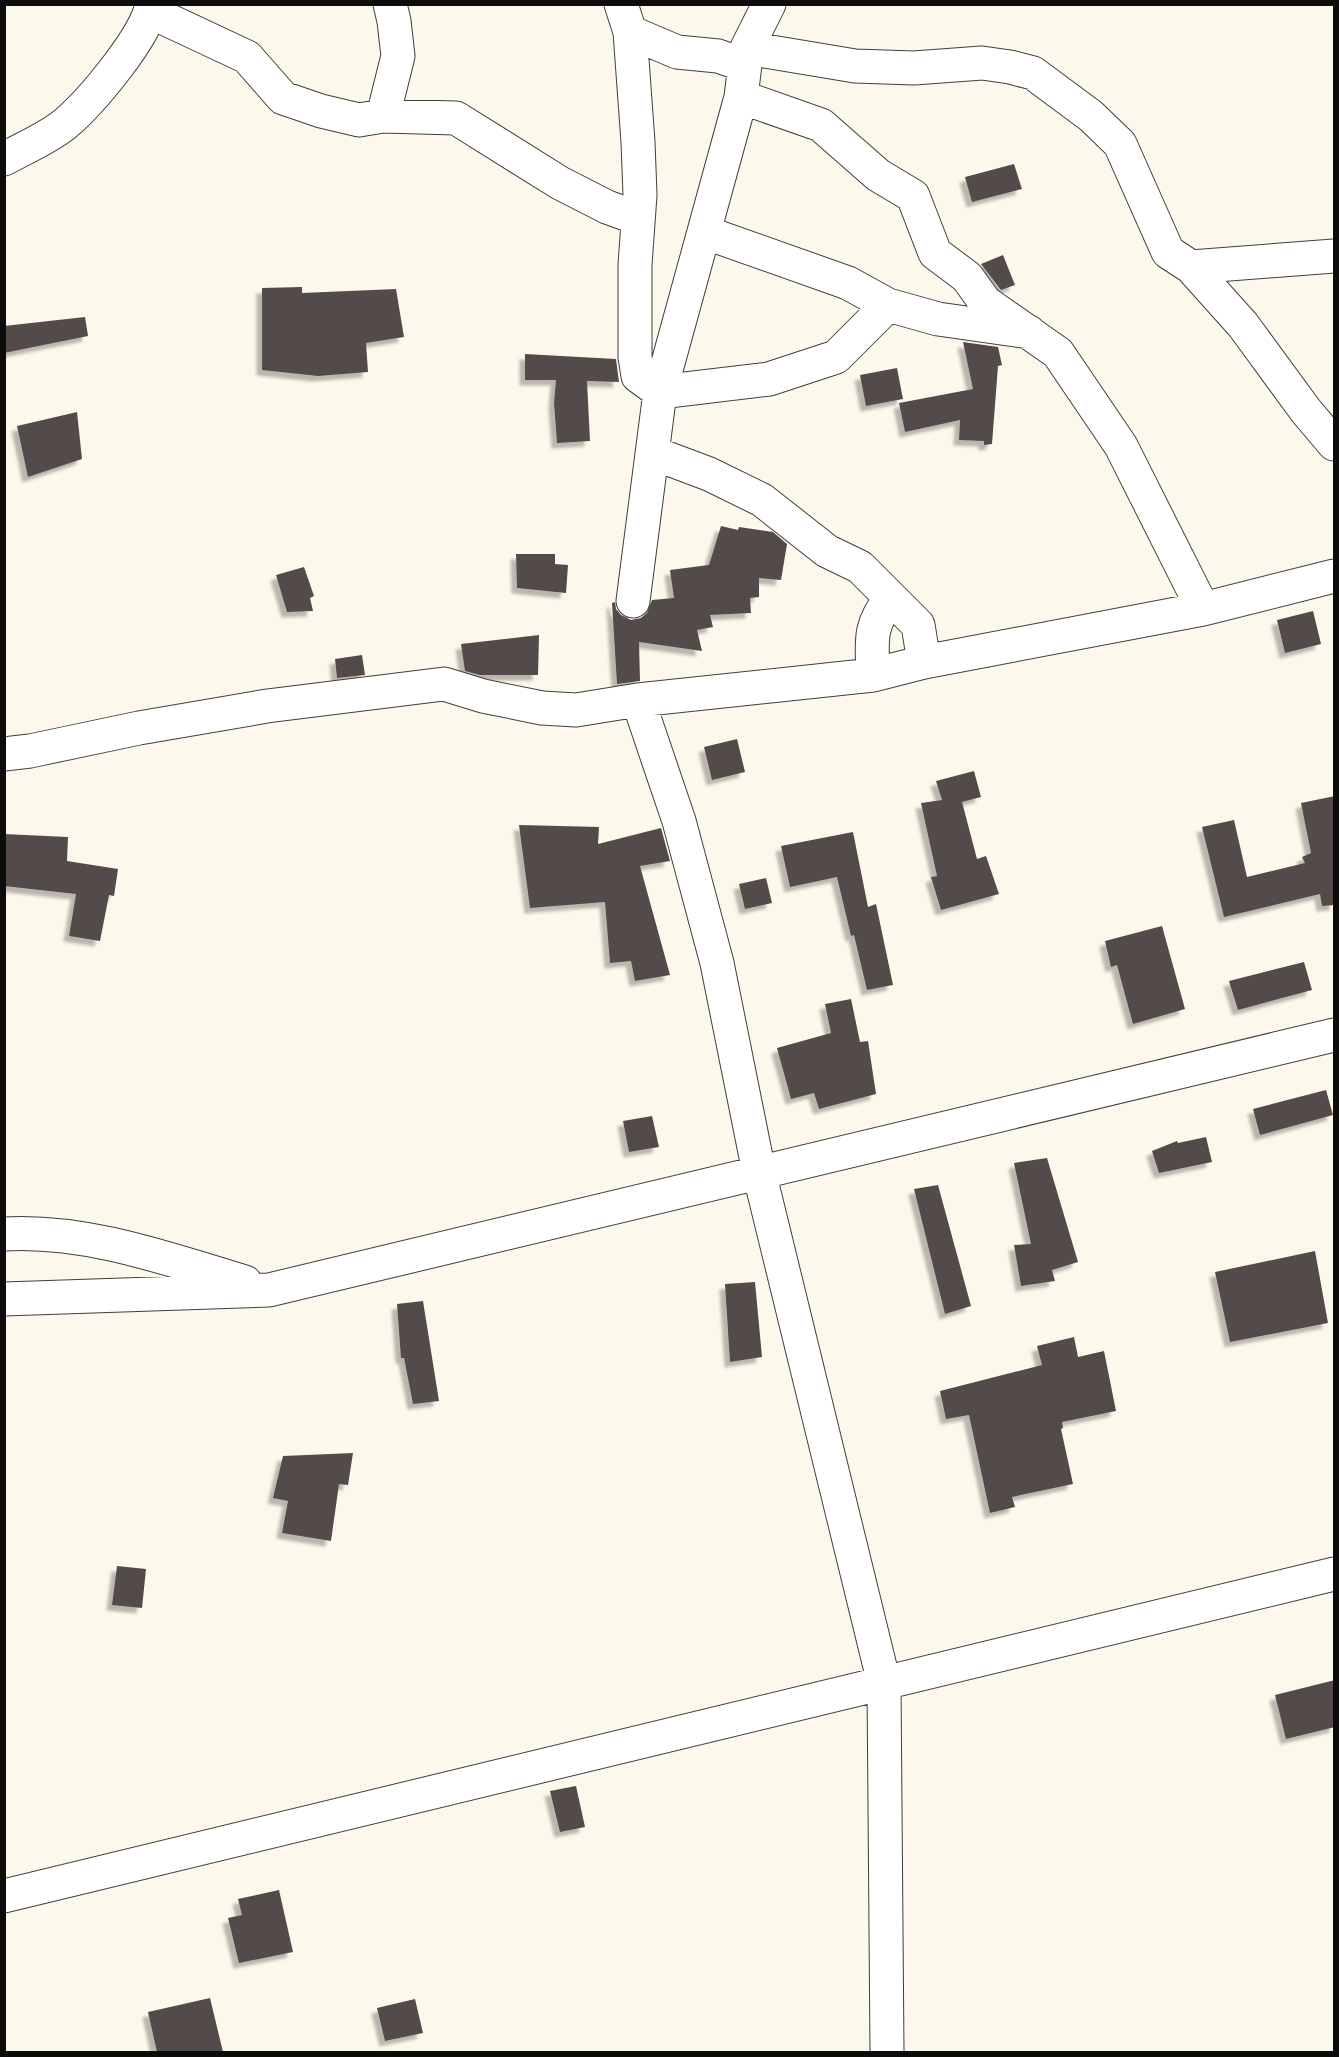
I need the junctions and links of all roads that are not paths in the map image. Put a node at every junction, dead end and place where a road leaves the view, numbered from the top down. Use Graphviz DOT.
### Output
graph roads {
  1 [pos="390,4"];
  2 [pos="769,4"];
  3 [pos="151,8"];
  4 [pos="626,18"];
  5 [pos="744,70"];
  6 [pos="383,116"];
  7 [pos="4,159"];
  8 [pos="638,218"];
  9 [pos="704,232"];
  10 [pos="1335,256"];
  11 [pos="1191,267"];
  12 [pos="888,305"];
  13 [pos="1029,332"];
  14 [pos="660,392"];
  15 [pos="1335,444"];
  16 [pos="653,453"];
  17 [pos="1335,576"];
  18 [pos="891,598"];
  19 [pos="633,601"];
  20 [pos="1203,609"];
  21 [pos="924,662"];
  22 [pos="873,675"];
  23 [pos="638,700"];
  24 [pos="4,754"];
  25 [pos="1335,1035"];
  26 [pos="759,1172"];
  27 [pos="4,1234"];
  28 [pos="269,1290"];
  29 [pos="4,1299"];
  30 [pos="1335,1574"];
  31 [pos="884,1683"];
  32 [pos="4,1896"];
  33 [pos="887,2052"];
  1 -- 6 [label="street"];
  2 -- 5 [label="street"];
  3 -- 6 [label="street"];
  3 -- 7 [label="street"];
  4 -- 5 [label="street"];
  4 -- 8 [label="street"];
  5 -- 9 [label="street"];
  5 -- 11 [label="street"];
  5 -- 13 [label="street"];
  6 -- 8 [label="street"];
  8 -- 14 [label="street"];
  9 -- 12 [label="street"];
  9 -- 14 [label="street"];
  10 -- 11 [label="street"];
  11 -- 15 [label="street"];
  12 -- 13 [label="street"];
  12 -- 14 [label="street"];
  13 -- 20 [label="street"];
  14 -- 16 [label="street"];
  16 -- 18 [label="street"];
  16 -- 19 [label="street"];
  17 -- 20 [label="street"];
  18 -- 21 [label="street"];
  18 -- 22 [label="street"];
  20 -- 21 [label="street"];
  21 -- 22 [label="street"];
  22 -- 23 [label="street"];
  23 -- 24 [label="street"];
  23 -- 26 [label="street"];
  25 -- 26 [label="street"];
  26 -- 28 [label="street"];
  26 -- 31 [label="street"];
  27 -- 28 [label="street"];
  28 -- 29 [label="street"];
  30 -- 31 [label="street"];
  31 -- 32 [label="street"];
  31 -- 33 [label="street"];
}
